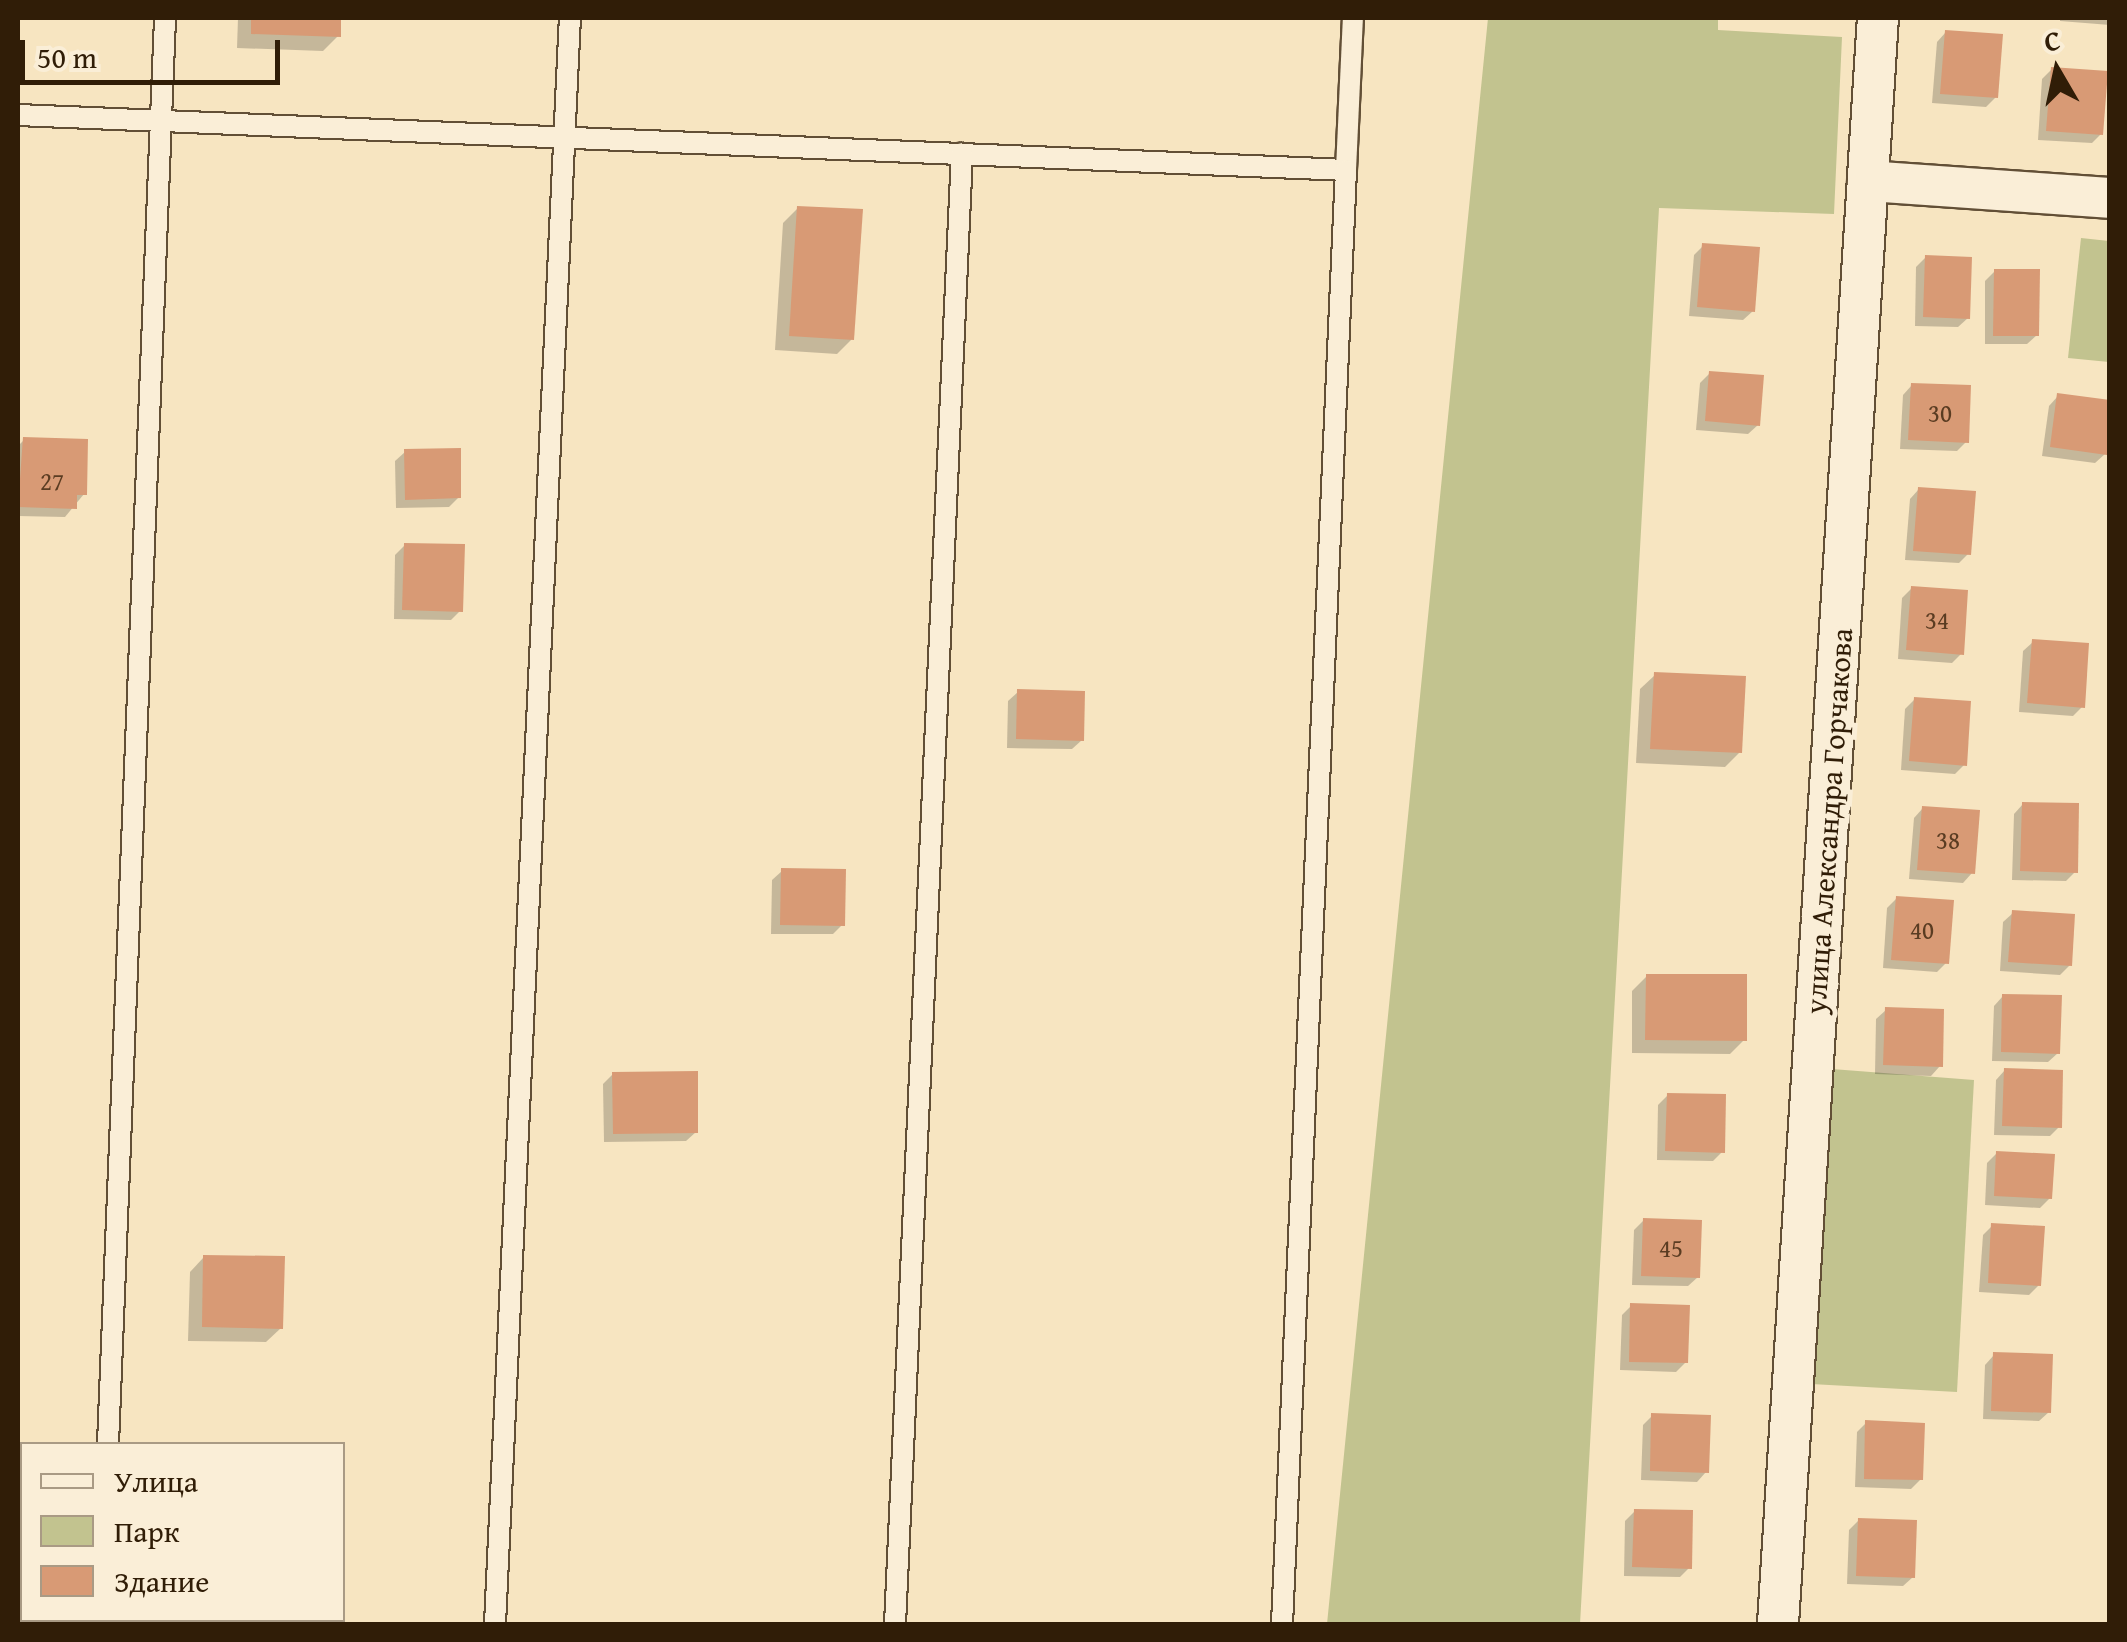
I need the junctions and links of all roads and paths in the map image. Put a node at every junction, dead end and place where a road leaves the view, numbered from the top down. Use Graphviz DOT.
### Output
graph roads {
  1 [pos="165,18"];
  2 [pos="570,18"];
  3 [pos="1354,18"];
  4 [pos="1878,18"];
  5 [pos="18,115"];
  6 [pos="160,121"];
  7 [pos="566,138"];
  8 [pos="962,154"];
  9 [pos="1346,170"];
  10 [pos="1868,180"];
  11 [pos="2110,198"];
  12 [pos="108,1442"];
  13 [pos="495,1624"];
  14 [pos="895,1624"];
  15 [pos="1282,1624"];
  16 [pos="1778,1624"];
  1 -- 6 [label="lane"];
  2 -- 7 [label="lane"];
  3 -- 9 [label="lane"];
  4 -- 10 [label="street, улица Александра Горчакова"];
  5 -- 6 [label="lane"];
  6 -- 7 [label="lane"];
  6 -- 12 [label="lane"];
  7 -- 8 [label="lane"];
  7 -- 13 [label="lane"];
  8 -- 9 [label="lane"];
  8 -- 14 [label="lane"];
  9 -- 15 [label="lane"];
  10 -- 11 [label="street"];
  10 -- 16 [label="street, улица Александра Горчакова"];
}
